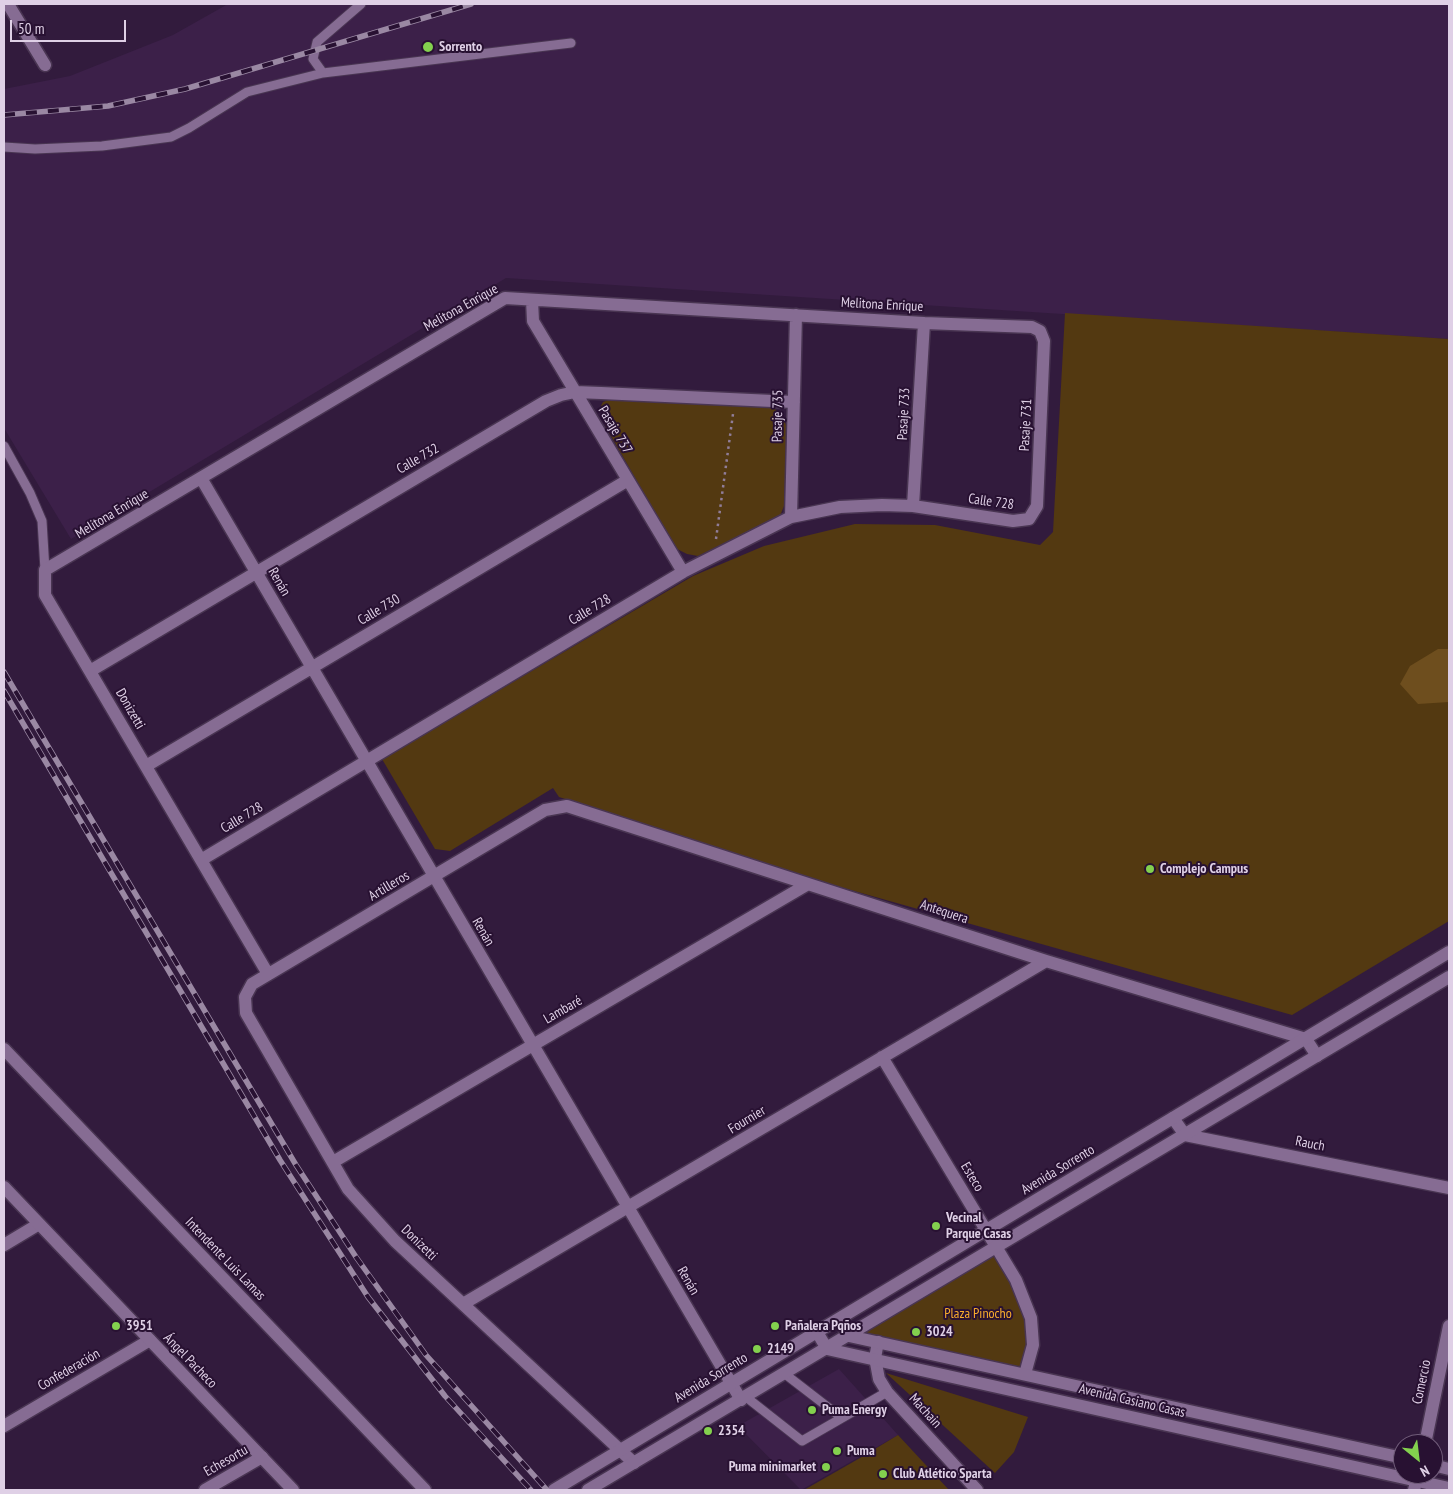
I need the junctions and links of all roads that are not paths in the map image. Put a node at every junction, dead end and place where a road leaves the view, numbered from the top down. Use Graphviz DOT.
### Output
graph roads {
  1 [pos="6,4"];
  2 [pos="361,4"];
  3 [pos="571,43"];
  4 [pos="45,65"];
  5 [pos="323,73"];
  6 [pos="4,147"];
  7 [pos="532,300"];
  8 [pos="796,315"];
  9 [pos="924,323"];
  10 [pos="1040,331"];
  11 [pos="575,392"];
  12 [pos="794,402"];
  13 [pos="4,446"];
  14 [pos="202,478"];
  15 [pos="628,480"];
  16 [pos="913,506"];
  17 [pos="791,517"];
  18 [pos="1029,519"];
  19 [pos="46,570"];
  20 [pos="256,572"];
  21 [pos="683,572"];
  22 [pos="312,667"];
  23 [pos="90,671"];
  24 [pos="366,761"];
  25 [pos="146,766"];
  26 [pos="555,806"];
  27 [pos="201,860"];
  28 [pos="433,877"];
  29 [pos="808,884"];
  30 [pos="1449,952"];
  31 [pos="1046,960"];
  32 [pos="268,974"];
  33 [pos="1449,977"];
  34 [pos="245,998"];
  35 [pos="1306,1039"];
  36 [pos="532,1046"];
  37 [pos="4,1049"];
  38 [pos="1317,1056"];
  39 [pos="882,1057"];
  40 [pos="1173,1118"];
  41 [pos="1185,1135"];
  42 [pos="333,1162"];
  43 [pos="4,1187"];
  44 [pos="1449,1188"];
  45 [pos="627,1208"];
  46 [pos="39,1224"];
  47 [pos="986,1230"];
  48 [pos="4,1245"];
  49 [pos="997,1247"];
  50 [pos="463,1304"];
  51 [pos="839,1319"];
  52 [pos="1449,1326"];
  53 [pos="817,1332"];
  54 [pos="849,1336"];
  55 [pos="150,1340"];
  56 [pos="878,1342"];
  57 [pos="827,1349"];
  58 [pos="874,1358"];
  59 [pos="785,1374"];
  60 [pos="1025,1374"];
  61 [pos="731,1383"];
  62 [pos="887,1392"];
  63 [pos="744,1399"];
  64 [pos="842,1418"];
  65 [pos="4,1426"];
  66 [pos="1427,1434"];
  67 [pos="620,1450"];
  68 [pos="1393,1456"];
  69 [pos="262,1457"];
  70 [pos="634,1463"];
  71 [pos="1393,1477"];
  72 [pos="1427,1484"];
  73 [pos="1449,1488"];
  74 [pos="205,1490"];
  75 [pos="293,1490"];
  76 [pos="425,1490"];
  77 [pos="554,1490"];
  78 [pos="588,1490"];
  79 [pos="977,1490"];
  1 -- 4 [label="street"];
  2 -- 5 [label="lane"];
  3 -- 5 [label="lane"];
  5 -- 6 [label="lane"];
  7 -- 8 [label="street, Melitona Enrique"];
  7 -- 11 [label="street, Pasaje 737"];
  7 -- 14 [label="street, Melitona Enrique"];
  8 -- 9 [label="street, Melitona Enrique"];
  8 -- 12 [label="street, Pasaje 735"];
  9 -- 10 [label="street, Melitona Enrique"];
  9 -- 16 [label="street, Pasaje 733"];
  10 -- 18 [label="street, Pasaje 731"];
  11 -- 12 [label="street, Calle 732"];
  11 -- 15 [label="street, Pasaje 737"];
  11 -- 20 [label="street, Calle 732"];
  12 -- 17 [label="street, Pasaje 735"];
  13 -- 19 [label="lane, Donizetti"];
  14 -- 19 [label="street, Melitona Enrique"];
  14 -- 20 [label="street, Renán"];
  15 -- 21 [label="street, Pasaje 737"];
  15 -- 22 [label="street, Calle 730"];
  16 -- 17 [label="street, Calle 728"];
  16 -- 18 [label="street, Calle 728"];
  17 -- 21 [label="street, Calle 728"];
  19 -- 23 [label="street, Donizetti"];
  20 -- 22 [label="street, Renán"];
  20 -- 23 [label="street, Calle 732"];
  21 -- 24 [label="street, Calle 728"];
  22 -- 24 [label="street, Renán"];
  22 -- 25 [label="street, Calle 730"];
  23 -- 25 [label="street, Donizetti"];
  24 -- 27 [label="street, Calle 728"];
  24 -- 28 [label="street, Renán"];
  25 -- 27 [label="street, Donizetti"];
  26 -- 28 [label="street, Artilleros"];
  26 -- 29 [label="street, Antequera"];
  27 -- 32 [label="street, Donizetti"];
  28 -- 32 [label="street, Artilleros"];
  28 -- 36 [label="street, Renán"];
  29 -- 31 [label="street, Antequera"];
  29 -- 36 [label="street, Lambaré"];
  30 -- 35 [label="street, Avenida Sorrento"];
  31 -- 35 [label="street, Antequera"];
  31 -- 39 [label="street, Fournier"];
  32 -- 34 [label="street, Artilleros"];
  33 -- 38 [label="street"];
  34 -- 42 [label="street, Donizetti"];
  35 -- 38 [label="street"];
  35 -- 40 [label="street, Avenida Sorrento"];
  36 -- 42 [label="street, Lambaré"];
  36 -- 45 [label="street, Renán"];
  37 -- 76 [label="street, Intendente Luis Lamas"];
  38 -- 41 [label="street"];
  39 -- 45 [label="street, Fournier"];
  39 -- 47 [label="street, Esteco"];
  40 -- 41 [label="street"];
  40 -- 47 [label="street, Avenida Sorrento"];
  41 -- 44 [label="street, Rauch"];
  41 -- 49 [label="street"];
  42 -- 50 [label="street, Donizetti"];
  43 -- 46 [label="street, Ángel Pacheco"];
  45 -- 50 [label="street, Fournier"];
  45 -- 61 [label="street, Renán"];
  46 -- 48 [label="street"];
  46 -- 55 [label="street, Ángel Pacheco"];
  47 -- 49 [label="street, Esteco"];
  47 -- 51 [label="street, Avenida Sorrento"];
  49 -- 54 [label="street"];
  49 -- 60 [label="street, Esteco"];
  50 -- 67 [label="street, Donizetti"];
  51 -- 53 [label="street, Avenida Sorrento"];
  51 -- 54 [label="street"];
  52 -- 66 [label="street, Comercio"];
  53 -- 57 [label="street"];
  53 -- 61 [label="street, Avenida Sorrento"];
  54 -- 56 [label="street, Avenida Casiano Casas"];
  54 -- 57 [label="street"];
  55 -- 65 [label="street, Confederación"];
  55 -- 69 [label="street, Ángel Pacheco"];
  56 -- 58 [label="street, Machain"];
  56 -- 60 [label="street, Avenida Casiano Casas"];
  57 -- 58 [label="street, Avenida Casiano Casas"];
  57 -- 59 [label="street"];
  58 -- 62 [label="street, Machain"];
  58 -- 71 [label="street, Avenida Casiano Casas"];
  59 -- 63 [label="street"];
  59 -- 64 [label="lane"];
  60 -- 68 [label="street, Avenida Casiano Casas"];
  61 -- 63 [label="street, Renán"];
  61 -- 67 [label="street, Avenida Sorrento"];
  62 -- 64 [label="lane"];
  62 -- 79 [label="street, Machain"];
  63 -- 64 [label="lane"];
  63 -- 70 [label="street"];
  67 -- 70 [label="street, Donizetti"];
  67 -- 77 [label="street, Avenida Sorrento"];
  69 -- 74 [label="street, Echesortu"];
  69 -- 75 [label="street, Ángel Pacheco"];
  70 -- 78 [label="street"];
  72 -- 73 [label="street, Avenida Casiano Casas"];
}
